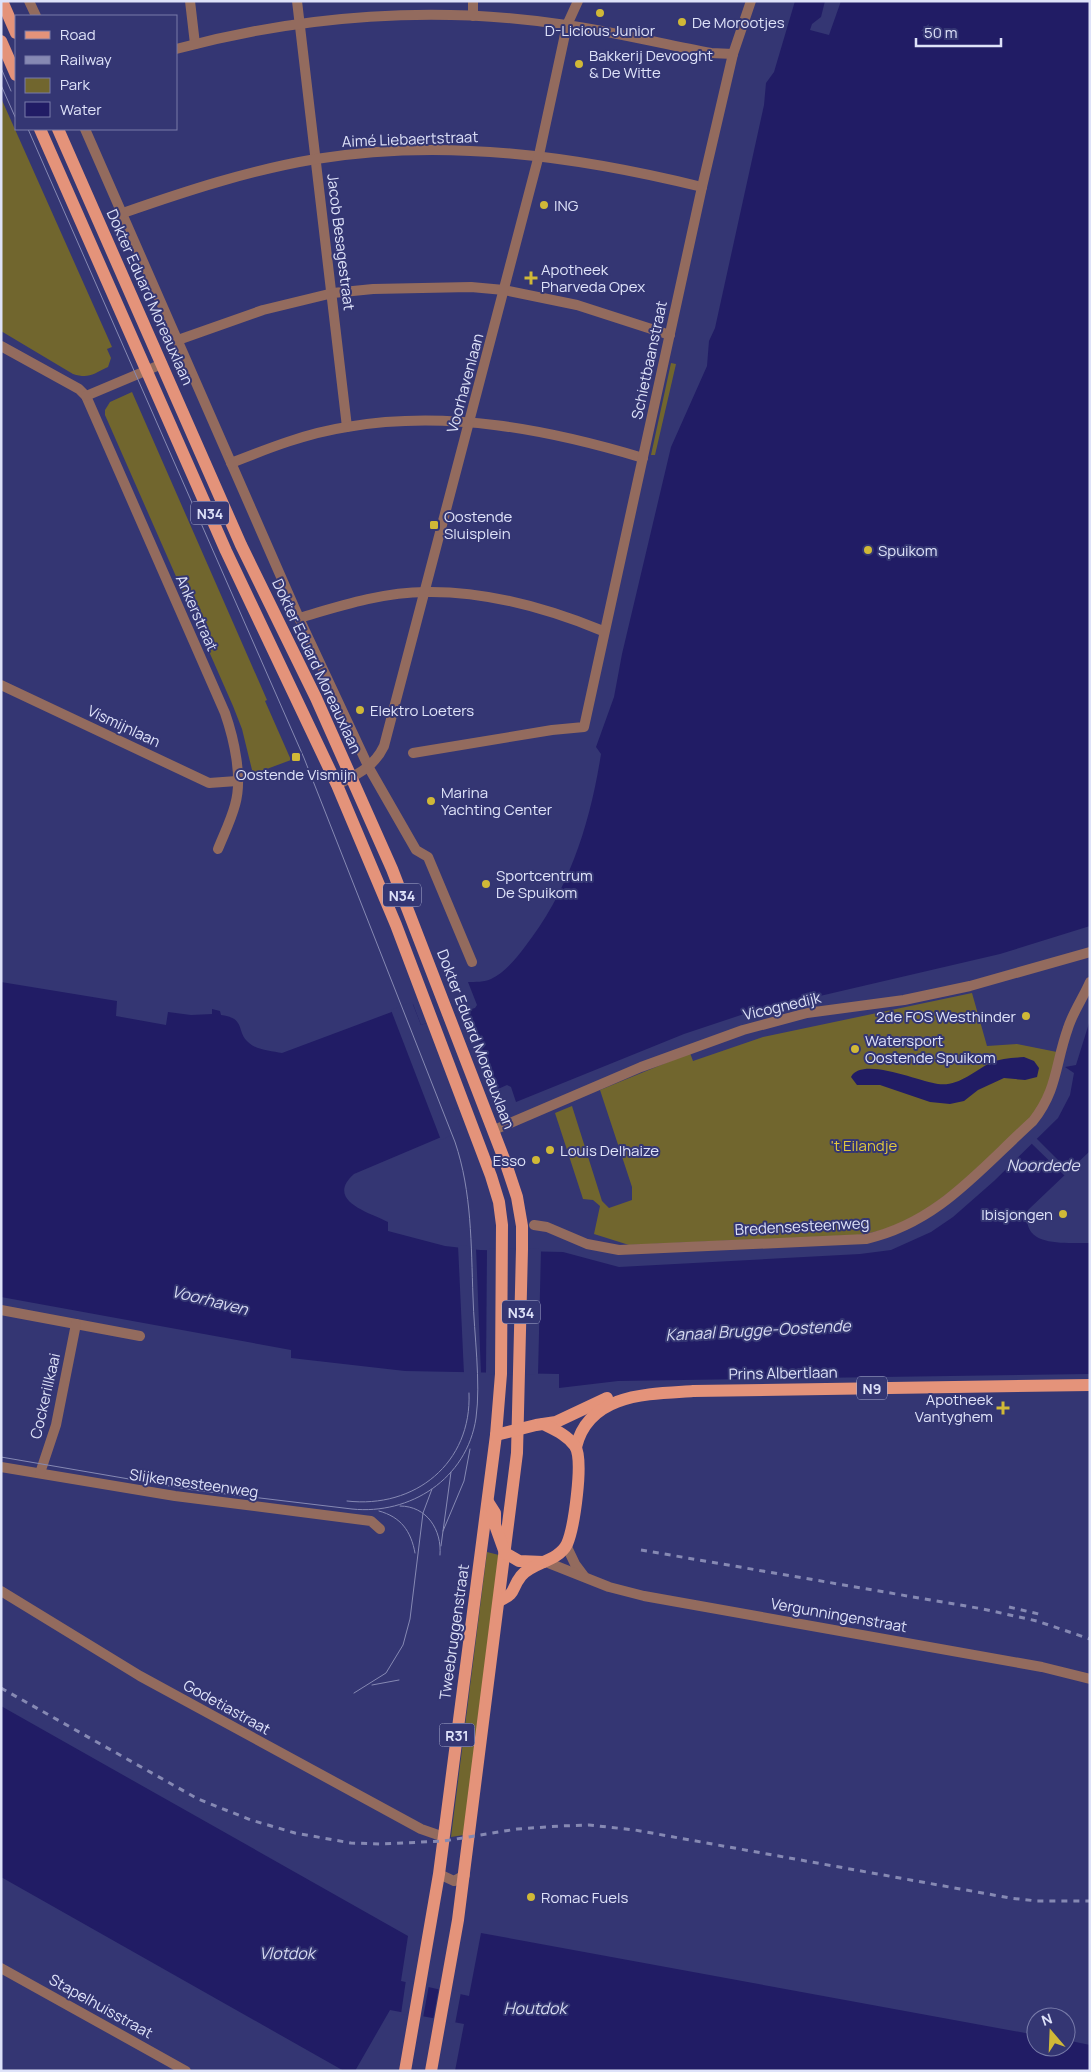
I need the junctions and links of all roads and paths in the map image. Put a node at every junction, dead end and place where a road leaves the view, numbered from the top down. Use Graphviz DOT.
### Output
graph roads {
  1 [pos="2,1"];
  2 [pos="29,1"];
  3 [pos="190,1"];
  4 [pos="297,1"];
  5 [pos="473,1"];
  6 [pos="578,1"];
  7 [pos="751,1"];
  8 [pos="36,15"];
  9 [pos="473,16"];
  10 [pos="299,24"];
  11 [pos="567,25"];
  12 [pos="15,31"];
  13 [pos="1,41"];
  14 [pos="196,44"];
  15 [pos="178,48"];
  16 [pos="733,54"];
  17 [pos="15,73"];
  18 [pos="40,130"];
  19 [pos="58,130"];
  20 [pos="85,130"];
  21 [pos="538,155"];
  22 [pos="316,159"];
  23 [pos="702,187"];
  24 [pos="123,213"];
  25 [pos="504,290"];
  26 [pos="333,293"];
  27 [pos="670,334"];
  28 [pos="178,340"];
  29 [pos="1,346"];
  30 [pos="162,364"];
  31 [pos="146,370"];
  32 [pos="86,396"];
  33 [pos="470,422"];
  34 [pos="348,426"];
  35 [pos="643,458"];
  36 [pos="231,463"];
  37 [pos="425,592"];
  38 [pos="299,618"];
  39 [pos="603,631"];
  40 [pos="1,685"];
  41 [pos="413,753"];
  42 [pos="369,768"];
  43 [pos="351,777"];
  44 [pos="237,781"];
  45 [pos="337,785"];
  46 [pos="218,849"];
  47 [pos="1090,952"];
  48 [pos="472,962"];
  49 [pos="1090,982"];
  50 [pos="494,1130"];
  51 [pos="502,1224"];
  52 [pos="528,1226"];
  53 [pos="1,1310"];
  54 [pos="76,1324"];
  55 [pos="140,1336"];
  56 [pos="1090,1385"];
  57 [pos="627,1398"];
  58 [pos="543,1424"];
  59 [pos="519,1428"];
  60 [pos="496,1434"];
  61 [pos="576,1447"];
  62 [pos="1,1467"];
  63 [pos="40,1473"];
  64 [pos="488,1502"];
  65 [pos="380,1529"];
  66 [pos="566,1545"];
  67 [pos="505,1553"];
  68 [pos="546,1562"];
  69 [pos="585,1577"];
  70 [pos="1,1591"];
  71 [pos="499,1601"];
  72 [pos="1090,1679"];
  73 [pos="444,1837"];
  74 [pos="439,1874"];
  75 [pos="464,1875"];
  76 [pos="1,1968"];
  77 [pos="186,2071"];
  78 [pos="405,2071"];
  79 [pos="431,2071"];
  1 -- 12 [label="main road"];
  2 -- 8 [label="street"];
  3 -- 14 [label="street"];
  4 -- 10 [label="street, Jacob Besagestraat"];
  5 -- 9 [label="street"];
  6 -- 11 [label="street, Voorhavenlaan"];
  7 -- 16 [label="street, Schietbaanstraat"];
  9 -- 10 [label="street"];
  9 -- 11 [label="street"];
  10 -- 14 [label="street"];
  10 -- 22 [label="street, Jacob Besagestraat"];
  11 -- 16 [label="street"];
  11 -- 21 [label="street, Voorhavenlaan"];
  13 -- 17 [label="main road"];
  14 -- 15 [label="street"];
  16 -- 23 [label="street, Schietbaanstraat"];
  18 -- 31 [label="main road, Dokter Eduard Moreauxlaan / N34"];
  19 -- 30 [label="main road, Dokter Eduard Moreauxlaan / N34"];
  20 -- 24 [label="street, Dokter Eduard Moreauxlaan"];
  21 -- 22 [label="street, Aimé Liebaertstraat"];
  21 -- 23 [label="street, Aimé Liebaertstraat"];
  21 -- 25 [label="street, Voorhavenlaan"];
  22 -- 24 [label="street, Aimé Liebaertstraat"];
  22 -- 26 [label="street, Jacob Besagestraat"];
  23 -- 27 [label="street, Schietbaanstraat"];
  24 -- 28 [label="street, Dokter Eduard Moreauxlaan"];
  25 -- 26 [label="street"];
  25 -- 27 [label="street"];
  25 -- 33 [label="street, Voorhavenlaan"];
  26 -- 28 [label="street"];
  26 -- 34 [label="street, Jacob Besagestraat"];
  27 -- 35 [label="street, Schietbaanstraat"];
  28 -- 36 [label="street, Dokter Eduard Moreauxlaan"];
  29 -- 32 [label="street"];
  30 -- 31 [label="street"];
  30 -- 43 [label="main road, Dokter Eduard Moreauxlaan / N34"];
  31 -- 32 [label="street"];
  31 -- 45 [label="main road, Dokter Eduard Moreauxlaan / N34"];
  32 -- 44 [label="street, Ankerstraat"];
  33 -- 34 [label="street"];
  33 -- 35 [label="street"];
  33 -- 37 [label="street, Voorhavenlaan"];
  34 -- 36 [label="street"];
  35 -- 39 [label="street, Schietbaanstraat"];
  36 -- 38 [label="street, Dokter Eduard Moreauxlaan"];
  37 -- 38 [label="street"];
  37 -- 39 [label="street"];
  37 -- 42 [label="street, Voorhavenlaan"];
  38 -- 42 [label="street, Dokter Eduard Moreauxlaan"];
  39 -- 41 [label="street, Schietbaanstraat"];
  40 -- 44 [label="street, Vismijnlaan"];
  42 -- 43 [label="street"];
  42 -- 48 [label="street"];
  43 -- 45 [label="street"];
  43 -- 50 [label="main road, Dokter Eduard Moreauxlaan / N34"];
  44 -- 46 [label="street, Ankerstraat"];
  45 -- 51 [label="main road, Dokter Eduard Moreauxlaan / N34"];
  47 -- 50 [label="street, Vicognedijk"];
  49 -- 52 [label="street, Bredensesteenweg"];
  50 -- 52 [label="main road, Dokter Eduard Moreauxlaan / N34"];
  51 -- 60 [label="main road, Tweebruggenstraat / N34"];
  52 -- 59 [label="main road, N34"];
  53 -- 54 [label="street"];
  54 -- 55 [label="street"];
  54 -- 63 [label="street, Cockerillkaai"];
  56 -- 57 [label="main road, Prins Albertlaan / N9"];
  57 -- 58 [label="main road, Prins Albertlaan / N9"];
  57 -- 61 [label="main road, Prins Albertlaan / N9"];
  58 -- 59 [label="main road, Prins Albertlaan"];
  58 -- 61 [label="main road"];
  59 -- 60 [label="main road, Prins Albertlaan"];
  59 -- 67 [label="main road, R31"];
  60 -- 64 [label="main road, Tweebruggenstraat / R31"];
  61 -- 66 [label="main road, N9"];
  62 -- 63 [label="street, Slijkensesteenweg"];
  63 -- 65 [label="street, Slijkensesteenweg"];
  64 -- 67 [label="main road"];
  64 -- 73 [label="main road, Tweebruggenstraat / R31"];
  66 -- 68 [label="main road"];
  66 -- 69 [label="street"];
  67 -- 68 [label="main road"];
  67 -- 71 [label="main road, R31"];
  68 -- 69 [label="street, Vergunningenstraat"];
  68 -- 71 [label="main road"];
  69 -- 72 [label="street, Vergunningenstraat"];
  70 -- 73 [label="street, Godetiastraat"];
  71 -- 75 [label="main road, R31"];
  73 -- 74 [label="main road, Tweebruggenstraat / R31"];
  74 -- 75 [label="street"];
  74 -- 78 [label="main road, Tweebruggenstraat / R31"];
  75 -- 79 [label="main road, R31"];
  76 -- 77 [label="street, Stapelhuisstraat"];
}
